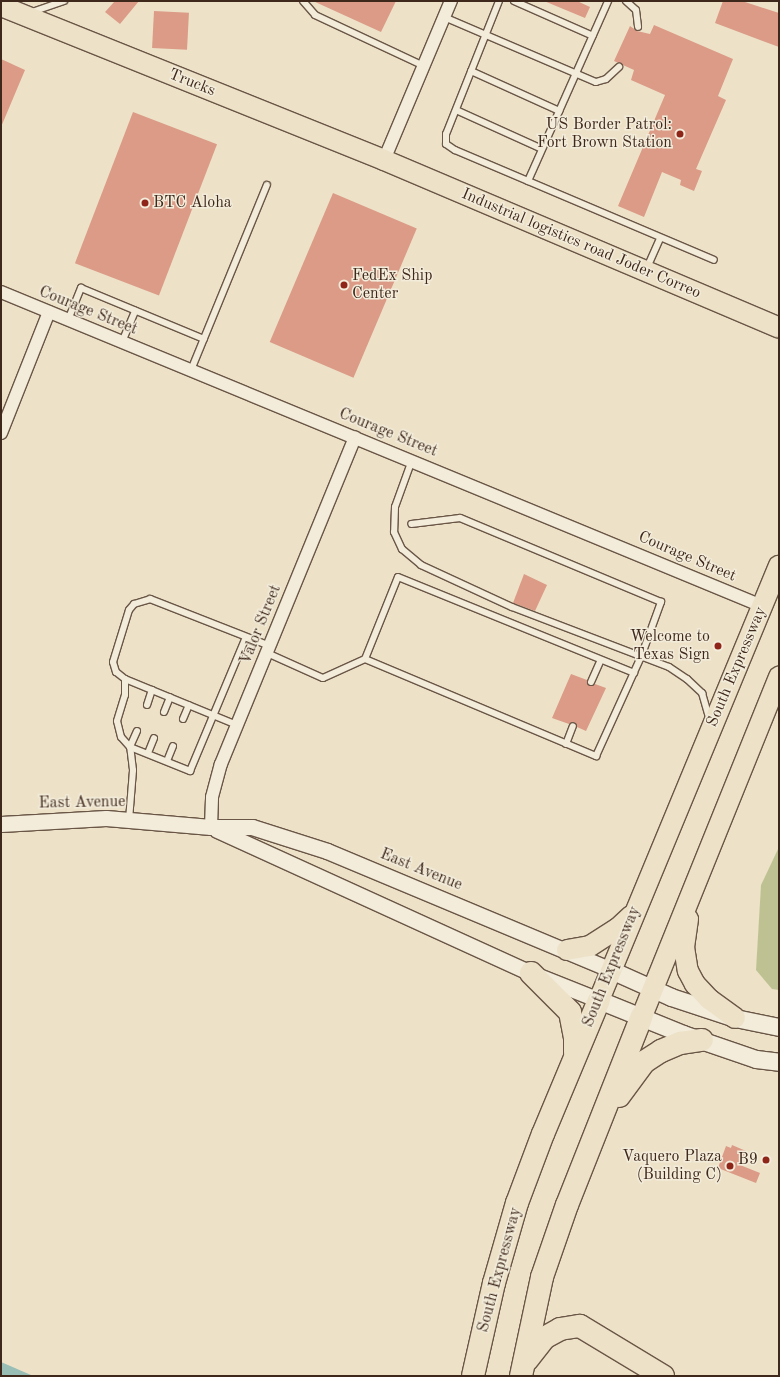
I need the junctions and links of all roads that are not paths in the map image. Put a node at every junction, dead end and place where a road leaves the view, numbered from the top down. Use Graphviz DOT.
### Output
graph roads {
  1 [pos="64,1"];
  2 [pos="303,1"];
  3 [pos="451,1"];
  4 [pos="499,1"];
  5 [pos="514,1"];
  6 [pos="608,1"];
  7 [pos="626,1"];
  8 [pos="10,10"];
  9 [pos="444,17"];
  10 [pos="638,26"];
  11 [pos="486,35"];
  12 [pos="593,36"];
  13 [pos="424,66"];
  14 [pos="618,67"];
  15 [pos="471,71"];
  16 [pos="576,74"];
  17 [pos="456,110"];
  18 [pos="559,112"];
  19 [pos="542,149"];
  20 [pos="384,160"];
  21 [pos="528,181"];
  22 [pos="267,185"];
  23 [pos="660,238"];
  24 [pos="714,260"];
  25 [pos="645,271"];
  26 [pos="1,292"];
  27 [pos="135,311"];
  28 [pos="49,312"];
  29 [pos="68,320"];
  30 [pos="779,328"];
  31 [pos="204,339"];
  32 [pos="122,342"];
  33 [pos="191,370"];
  34 [pos="1,433"];
  35 [pos="355,437"];
  36 [pos="412,460"];
  37 [pos="411,524"];
  38 [pos="779,566"];
  39 [pos="762,606"];
  40 [pos="246,637"];
  41 [pos="268,650"];
  42 [pos="641,656"];
  43 [pos="365,659"];
  44 [pos="601,660"];
  45 [pos="634,673"];
  46 [pos="779,677"];
  47 [pos="125,679"];
  48 [pos="591,682"];
  49 [pos="152,690"];
  50 [pos="170,697"];
  51 [pos="147,705"];
  52 [pos="189,705"];
  53 [pos="164,712"];
  54 [pos="213,715"];
  55 [pos="183,719"];
  56 [pos="237,725"];
  57 [pos="573,726"];
  58 [pos="711,727"];
  59 [pos="136,731"];
  60 [pos="154,738"];
  61 [pos="566,744"];
  62 [pos="172,746"];
  63 [pos="130,747"];
  64 [pos="148,753"];
  65 [pos="167,761"];
  66 [pos="129,820"];
  67 [pos="1,824"];
  68 [pos="211,828"];
  69 [pos="696,880"];
  70 [pos="634,913"];
  71 [pos="567,950"];
  72 [pos="611,970"];
  73 [pos="531,973"];
  74 [pos="652,989"];
  75 [pos="599,1000"];
  76 [pos="642,1016"];
  77 [pos="735,1018"];
  78 [pos="779,1027"];
  79 [pos="702,1040"];
  80 [pos="575,1057"];
  81 [pos="779,1062"];
  82 [pos="600,1122"];
  83 [pos="522,1371"];
  84 [pos="473,1376"];
  85 [pos="663,1376"];
  1 -- 8 [label="lane"];
  2 -- 13 [label="lane"];
  3 -- 9 [label="street"];
  4 -- 11 [label="lane"];
  5 -- 12 [label="lane"];
  6 -- 12 [label="lane"];
  7 -- 10 [label="lane"];
  8 -- 20 [label="highway, Trucks"];
  9 -- 11 [label="lane"];
  9 -- 13 [label="street"];
  11 -- 15 [label="lane"];
  11 -- 16 [label="lane"];
  12 -- 16 [label="lane"];
  13 -- 20 [label="street"];
  14 -- 16 [label="lane"];
  15 -- 17 [label="lane"];
  15 -- 18 [label="lane"];
  16 -- 18 [label="lane"];
  17 -- 19 [label="lane"];
  17 -- 21 [label="lane"];
  18 -- 19 [label="lane"];
  19 -- 21 [label="lane"];
  20 -- 25 [label="highway, Industrial logistics road Joder Correo"];
  21 -- 23 [label="lane"];
  22 -- 31 [label="lane"];
  23 -- 24 [label="lane"];
  23 -- 25 [label="lane"];
  25 -- 30 [label="highway, Industrial logistics road Joder Correo"];
  26 -- 28 [label="street, Courage Street"];
  27 -- 29 [label="lane"];
  27 -- 31 [label="lane"];
  27 -- 32 [label="lane"];
  28 -- 29 [label="street, Courage Street"];
  28 -- 34 [label="street"];
  29 -- 32 [label="street, Courage Street"];
  31 -- 33 [label="lane"];
  32 -- 33 [label="street, Courage Street"];
  33 -- 35 [label="street, Courage Street"];
  35 -- 36 [label="street, Courage Street"];
  35 -- 41 [label="street, Valor Street"];
  36 -- 39 [label="street, Courage Street"];
  36 -- 42 [label="lane"];
  37 -- 42 [label="lane"];
  38 -- 39 [label="highway, South Expressway"];
  39 -- 58 [label="highway, South Expressway"];
  40 -- 41 [label="lane"];
  40 -- 47 [label="lane"];
  40 -- 54 [label="lane"];
  41 -- 43 [label="lane"];
  41 -- 56 [label="street, Valor Street"];
  42 -- 45 [label="lane"];
  42 -- 58 [label="lane"];
  43 -- 44 [label="lane"];
  43 -- 61 [label="lane"];
  44 -- 45 [label="lane"];
  44 -- 48 [label="lane"];
  45 -- 61 [label="lane"];
  46 -- 69 [label="highway"];
  47 -- 49 [label="lane"];
  47 -- 63 [label="lane"];
  49 -- 50 [label="lane"];
  49 -- 51 [label="lane"];
  50 -- 52 [label="lane"];
  50 -- 53 [label="lane"];
  52 -- 54 [label="lane"];
  52 -- 55 [label="lane"];
  54 -- 56 [label="lane"];
  54 -- 65 [label="lane"];
  56 -- 68 [label="street, Valor Street"];
  57 -- 61 [label="lane"];
  58 -- 70 [label="highway, South Expressway"];
  59 -- 63 [label="lane"];
  60 -- 64 [label="lane"];
  62 -- 65 [label="lane"];
  63 -- 64 [label="lane"];
  63 -- 66 [label="lane"];
  64 -- 65 [label="lane"];
  66 -- 67 [label="street, East Avenue"];
  66 -- 68 [label="street, East Avenue"];
  68 -- 71 [label="street, East Avenue"];
  68 -- 73 [label="street, East Avenue"];
  69 -- 74 [label="highway"];
  69 -- 77 [label="highway"];
  70 -- 71 [label="highway"];
  70 -- 72 [label="highway, South Expressway"];
  71 -- 72 [label="street, East Avenue"];
  72 -- 74 [label="main road"];
  72 -- 75 [label="highway, South Expressway"];
  73 -- 75 [label="street, East Avenue"];
  73 -- 80 [label="highway"];
  74 -- 76 [label="highway"];
  74 -- 77 [label="main road"];
  75 -- 76 [label="main road"];
  75 -- 80 [label="highway, South Expressway"];
  76 -- 79 [label="main road"];
  76 -- 82 [label="highway"];
  77 -- 78 [label="main road"];
  79 -- 81 [label="main road"];
  79 -- 82 [label="highway"];
  80 -- 84 [label="highway, South Expressway"];
  82 -- 83 [label="highway"];
  83 -- 85 [label="highway"];
}
